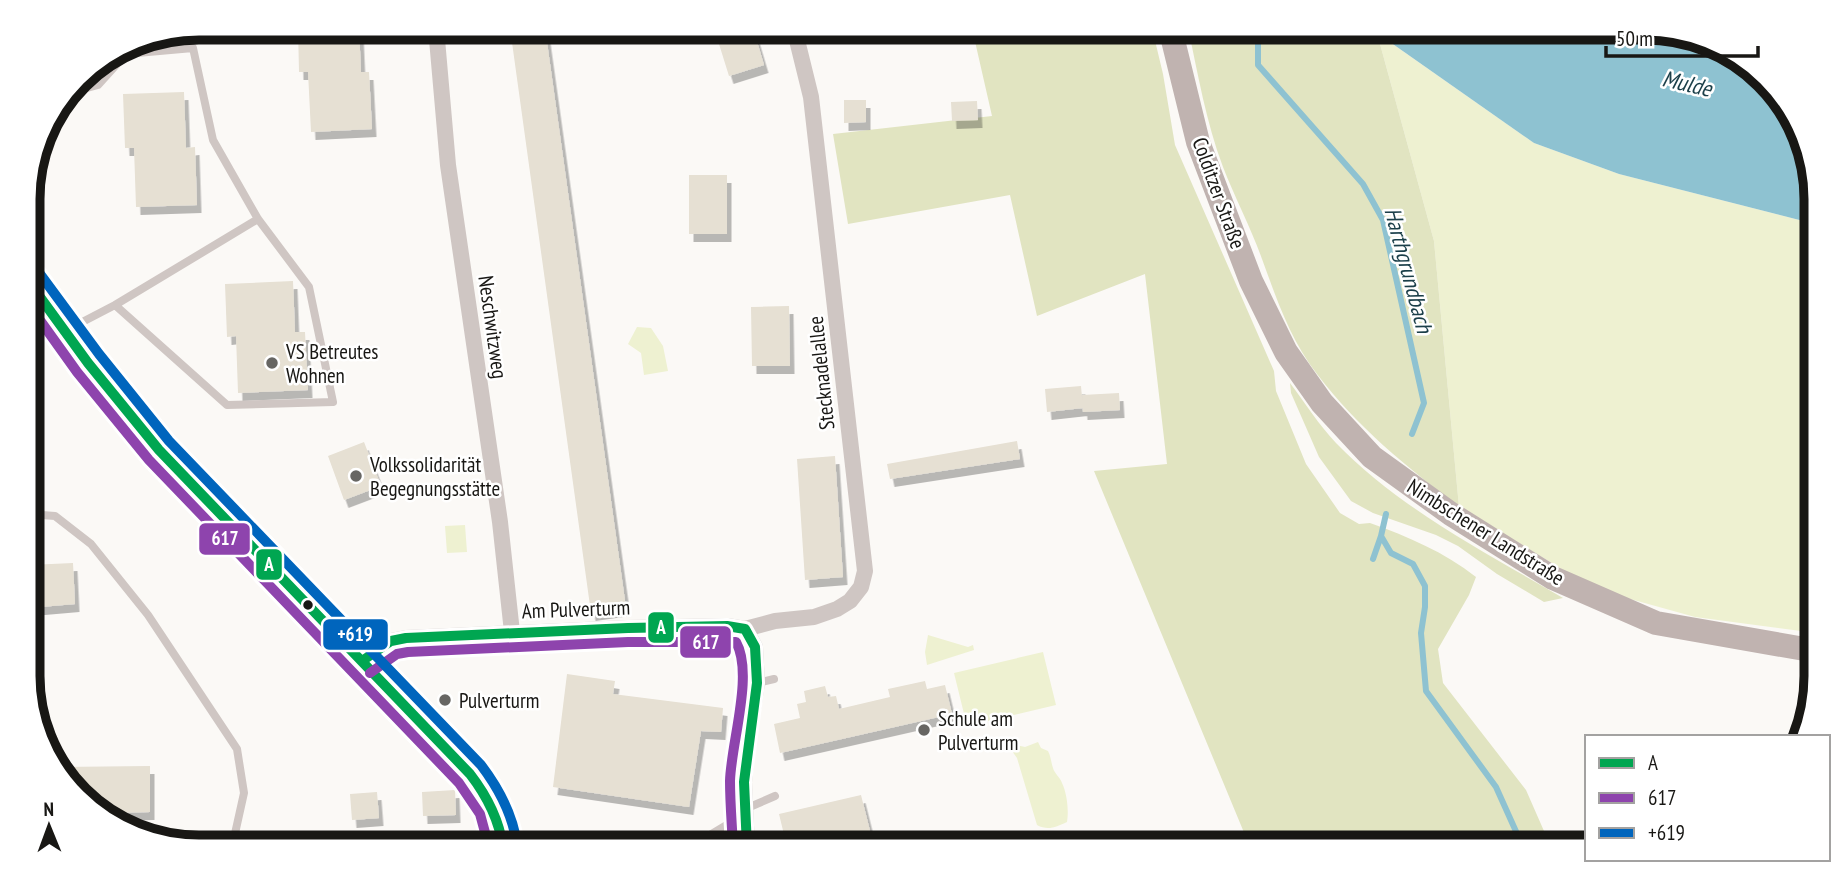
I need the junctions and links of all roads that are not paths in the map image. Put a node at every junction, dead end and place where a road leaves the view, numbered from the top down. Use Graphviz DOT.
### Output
graph roads {
  1 [pos="1173,40"];
  2 [pos="437,41"];
  3 [pos="797,41"];
  4 [pos="136,53"];
  5 [pos="118,63"];
  6 [pos="85,89"];
  7 [pos="258,219"];
  8 [pos="41,298"];
  9 [pos="115,305"];
  10 [pos="65,331"];
  11 [pos="1286,352"];
  12 [pos="40,515"];
  13 [pos="745,629"];
  14 [pos="512,632"];
  15 [pos="1804,649"];
  16 [pos="362,661"];
  17 [pos="774,679"];
  18 [pos="757,683"];
  19 [pos="775,796"];
  20 [pos="745,811"];
  21 [pos="235,835"];
  22 [pos="500,835"];
  23 [pos="709,835"];
  24 [pos="746,835"];
  1 -- 11 [label="main road, Colditzer Straße"];
  2 -- 14 [label="street, Neschwitzweg"];
  3 -- 13 [label="street, Stecknadelallee"];
  4 -- 7 [label="lane"];
  5 -- 6 [label="lane"];
  7 -- 9 [label="lane"];
  7 -- 9 [label="lane"];
  8 -- 10 [label="street"];
  9 -- 10 [label="lane"];
  10 -- 16 [label="street"];
  11 -- 15 [label="main road, Nimbschener Landstraße"];
  12 -- 21 [label="lane"];
  13 -- 14 [label="street, Am Pulverturm"];
  13 -- 18 [label="street"];
  14 -- 16 [label="street, Am Pulverturm"];
  16 -- 22 [label="street"];
  17 -- 18 [label="lane"];
  18 -- 20 [label="street"];
  19 -- 20 [label="lane"];
  20 -- 23 [label="lane"];
  20 -- 24 [label="street"];
}
